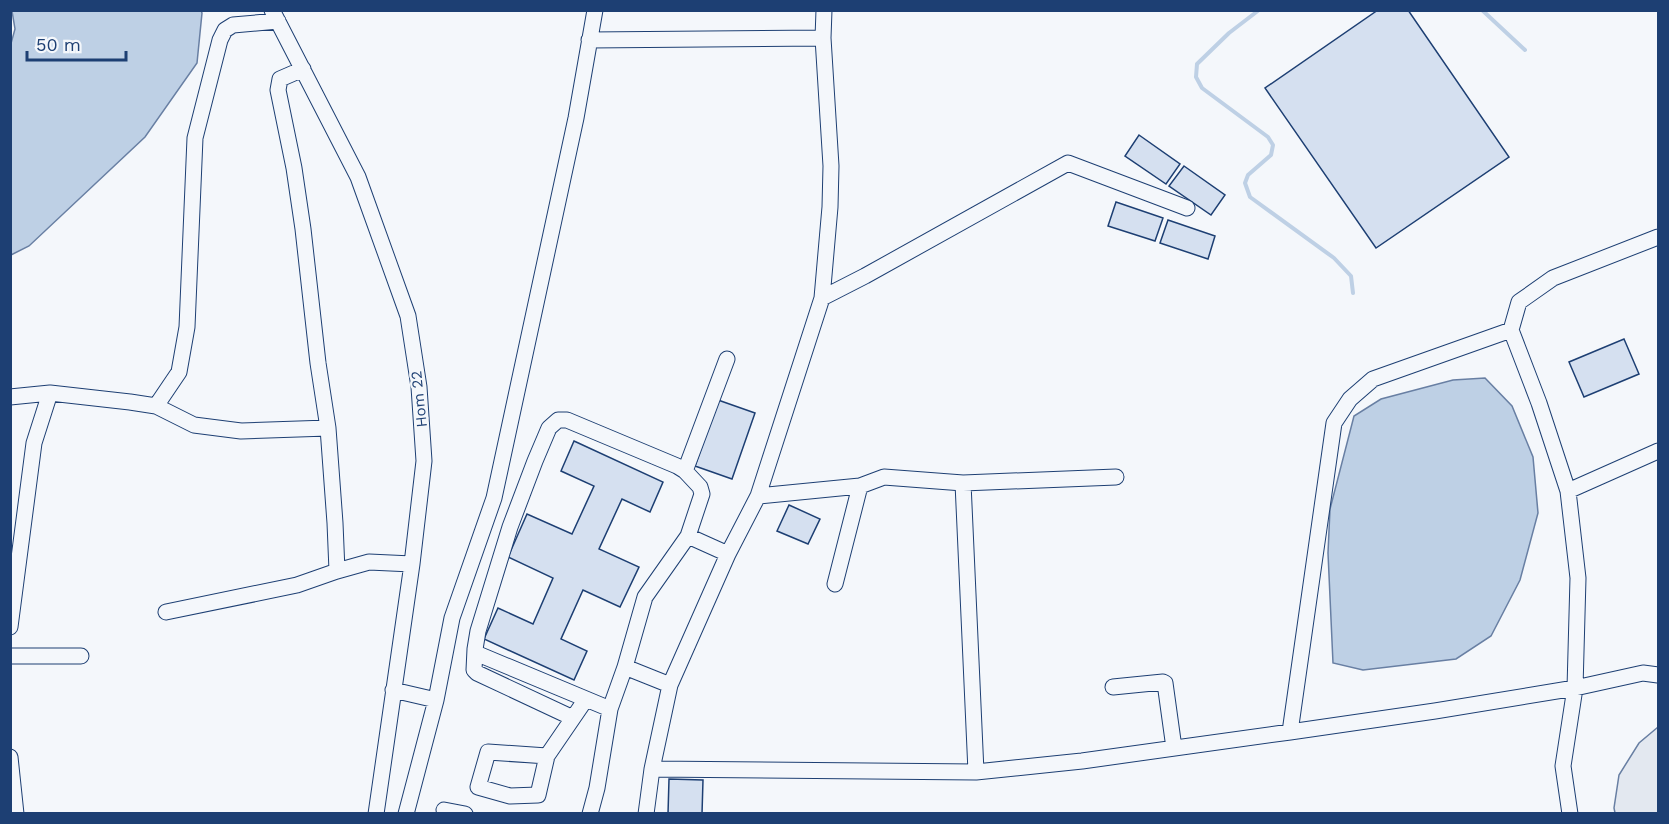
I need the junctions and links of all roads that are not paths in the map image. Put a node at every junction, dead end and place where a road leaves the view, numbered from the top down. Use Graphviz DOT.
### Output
graph roads {
  1 [pos="595,10"];
  2 [pos="824,10"];
  3 [pos="275,16"];
  4 [pos="823,38"];
  5 [pos="589,40"];
  6 [pos="303,69"];
  7 [pos="1187,208"];
  8 [pos="1659,237"];
  9 [pos="822,298"];
  10 [pos="1511,330"];
  11 [pos="727,359"];
  12 [pos="50,393"];
  13 [pos="10,397"];
  14 [pos="156,406"];
  15 [pos="328,428"];
  16 [pos="1659,451"];
  17 [pos="685,471"];
  18 [pos="1116,477"];
  19 [pos="963,483"];
  20 [pos="860,486"];
  21 [pos="1568,491"];
  22 [pos="758,496"];
  23 [pos="688,536"];
  24 [pos="728,554"];
  25 [pos="412,564"];
  26 [pos="337,571"];
  27 [pos="834,584"];
  28 [pos="166,612"];
  29 [pos="10,627"];
  30 [pos="475,649"];
  31 [pos="10,656"];
  32 [pos="81,656"];
  33 [pos="625,667"];
  34 [pos="1659,675"];
  35 [pos="669,685"];
  36 [pos="1113,687"];
  37 [pos="1575,688"];
  38 [pos="393,690"];
  39 [pos="586,699"];
  40 [pos="436,700"];
  41 [pos="610,709"];
  42 [pos="573,718"];
  43 [pos="1290,732"];
  44 [pos="1174,748"];
  45 [pos="547,756"];
  46 [pos="10,757"];
  47 [pos="652,769"];
  48 [pos="976,772"];
  49 [pos="444,810"];
  50 [pos="16,813"];
  51 [pos="376,813"];
  52 [pos="406,813"];
  53 [pos="465,813"];
  54 [pos="590,813"];
  55 [pos="646,813"];
  56 [pos="1570,813"];
  1 -- 5 [label="street"];
  2 -- 4 [label="street"];
  3 -- 6 [label="street, Hom 22"];
  3 -- 14 [label="street"];
  4 -- 5 [label="street"];
  4 -- 9 [label="street"];
  5 -- 40 [label="street"];
  6 -- 15 [label="street"];
  6 -- 25 [label="street, Hom 22"];
  7 -- 9 [label="street"];
  8 -- 10 [label="street"];
  9 -- 22 [label="street"];
  10 -- 21 [label="street"];
  10 -- 43 [label="street"];
  11 -- 17 [label="street"];
  12 -- 13 [label="street"];
  12 -- 14 [label="street"];
  12 -- 29 [label="street"];
  14 -- 15 [label="street"];
  15 -- 26 [label="street"];
  16 -- 21 [label="street"];
  17 -- 23 [label="street"];
  17 -- 30 [label="street"];
  18 -- 19 [label="street"];
  19 -- 20 [label="street"];
  19 -- 48 [label="street"];
  20 -- 22 [label="street"];
  20 -- 27 [label="street"];
  21 -- 37 [label="street"];
  22 -- 24 [label="street"];
  23 -- 24 [label="street"];
  23 -- 33 [label="street"];
  24 -- 35 [label="street"];
  25 -- 26 [label="street"];
  25 -- 38 [label="street, Hom 22"];
  26 -- 28 [label="street"];
  30 -- 39 [label="street"];
  30 -- 42 [label="street"];
  31 -- 32 [label="street"];
  33 -- 35 [label="street"];
  33 -- 41 [label="street"];
  34 -- 37 [label="street"];
  35 -- 47 [label="street"];
  36 -- 44 [label="street"];
  37 -- 43 [label="street"];
  37 -- 56 [label="street"];
  38 -- 40 [label="street"];
  38 -- 51 [label="street, Hom 22"];
  39 -- 41 [label="street"];
  39 -- 42 [label="street"];
  40 -- 52 [label="street"];
  41 -- 54 [label="street"];
  42 -- 45 [label="street"];
  43 -- 44 [label="street"];
  44 -- 48 [label="street"];
  45 -- 45 [label="street"];
  46 -- 50 [label="street"];
  47 -- 48 [label="street"];
  47 -- 55 [label="street"];
  49 -- 53 [label="street"];
}
